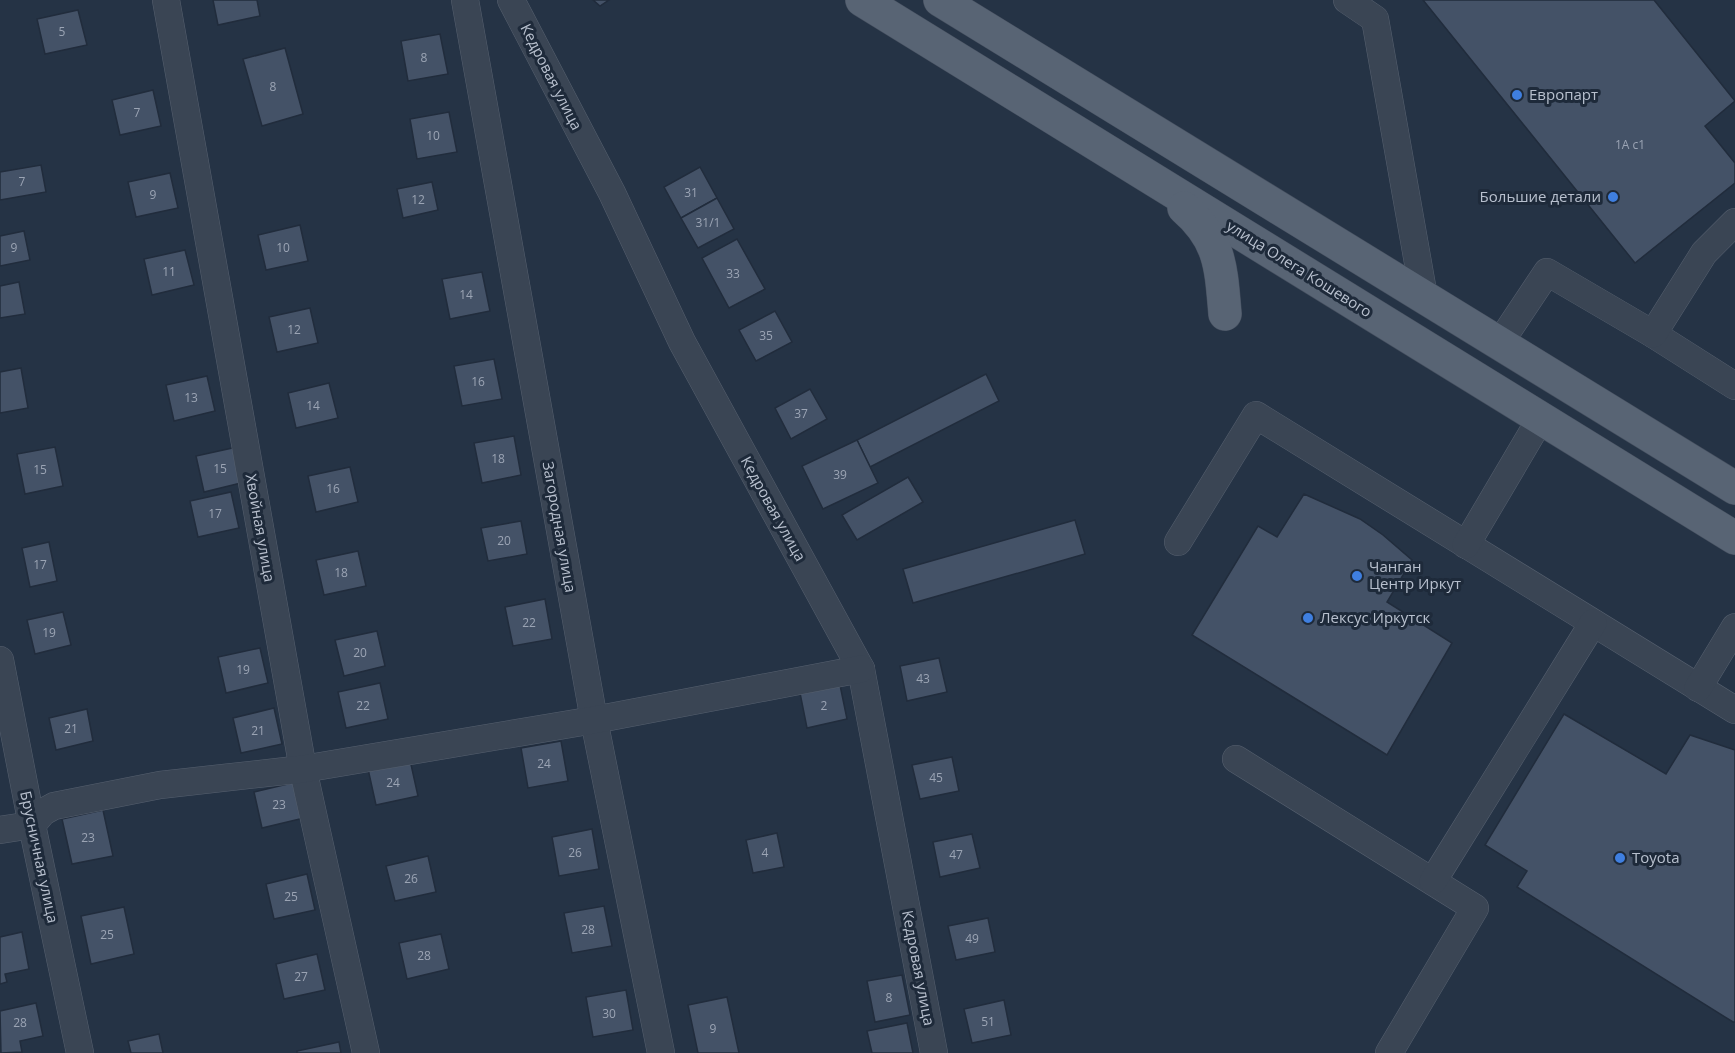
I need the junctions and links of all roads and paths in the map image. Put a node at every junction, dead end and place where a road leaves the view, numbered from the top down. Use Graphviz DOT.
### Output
graph roads {
  1 [pos="166,0"];
  2 [pos="465,0"];
  3 [pos="511,0"];
  4 [pos="862,0"];
  5 [pos="940,0"];
  6 [pos="1347,0"];
  7 [pos="1146,175"];
  8 [pos="1735,222"];
  9 [pos="1424,297"];
  10 [pos="1225,314"];
  11 [pos="1653,334"];
  12 [pos="1499,344"];
  13 [pos="1735,386"];
  14 [pos="1541,418"];
  15 [pos="1735,488"];
  16 [pos="1735,538"];
  17 [pos="1178,542"];
  18 [pos="1466,545"];
  19 [pos="1593,623"];
  20 [pos="1735,627"];
  21 [pos="0,660"];
  22 [pos="861,669"];
  23 [pos="1698,687"];
  24 [pos="1735,710"];
  25 [pos="594,720"];
  26 [pos="1236,759"];
  27 [pos="303,769"];
  28 [pos="32,825"];
  29 [pos="0,830"];
  30 [pos="1433,881"];
  31 [pos="80,1053"];
  32 [pos="366,1053"];
  33 [pos="661,1053"];
  34 [pos="934,1053"];
  35 [pos="1389,1053"];
  1 -- 27 [label="street, Хвойная улица"];
  2 -- 25 [label="street, Загородная улица"];
  3 -- 22 [label="street, Кедровая улица"];
  4 -- 7 [label="main road, улица Олега Кошевого"];
  5 -- 9 [label="main road"];
  6 -- 9 [label="street"];
  7 -- 10 [label="main road"];
  7 -- 14 [label="main road, улица Олега Кошевого"];
  8 -- 11 [label="street"];
  9 -- 12 [label="main road"];
  11 -- 12 [label="street"];
  11 -- 13 [label="street"];
  12 -- 15 [label="main road"];
  14 -- 16 [label="main road, улица Олега Кошевого"];
  14 -- 18 [label="street"];
  17 -- 18 [label="street"];
  18 -- 19 [label="street"];
  19 -- 23 [label="street"];
  19 -- 30 [label="street"];
  20 -- 23 [label="street"];
  21 -- 28 [label="street, Брусничная улица"];
  22 -- 25 [label="street"];
  22 -- 34 [label="street, Кедровая улица"];
  23 -- 24 [label="street"];
  25 -- 27 [label="street"];
  25 -- 33 [label="street, Загородная улица"];
  26 -- 30 [label="street"];
  27 -- 28 [label="street"];
  27 -- 32 [label="street, Хвойная улица"];
  28 -- 29 [label="street"];
  28 -- 31 [label="street, Брусничная улица"];
  30 -- 35 [label="street"];
}
